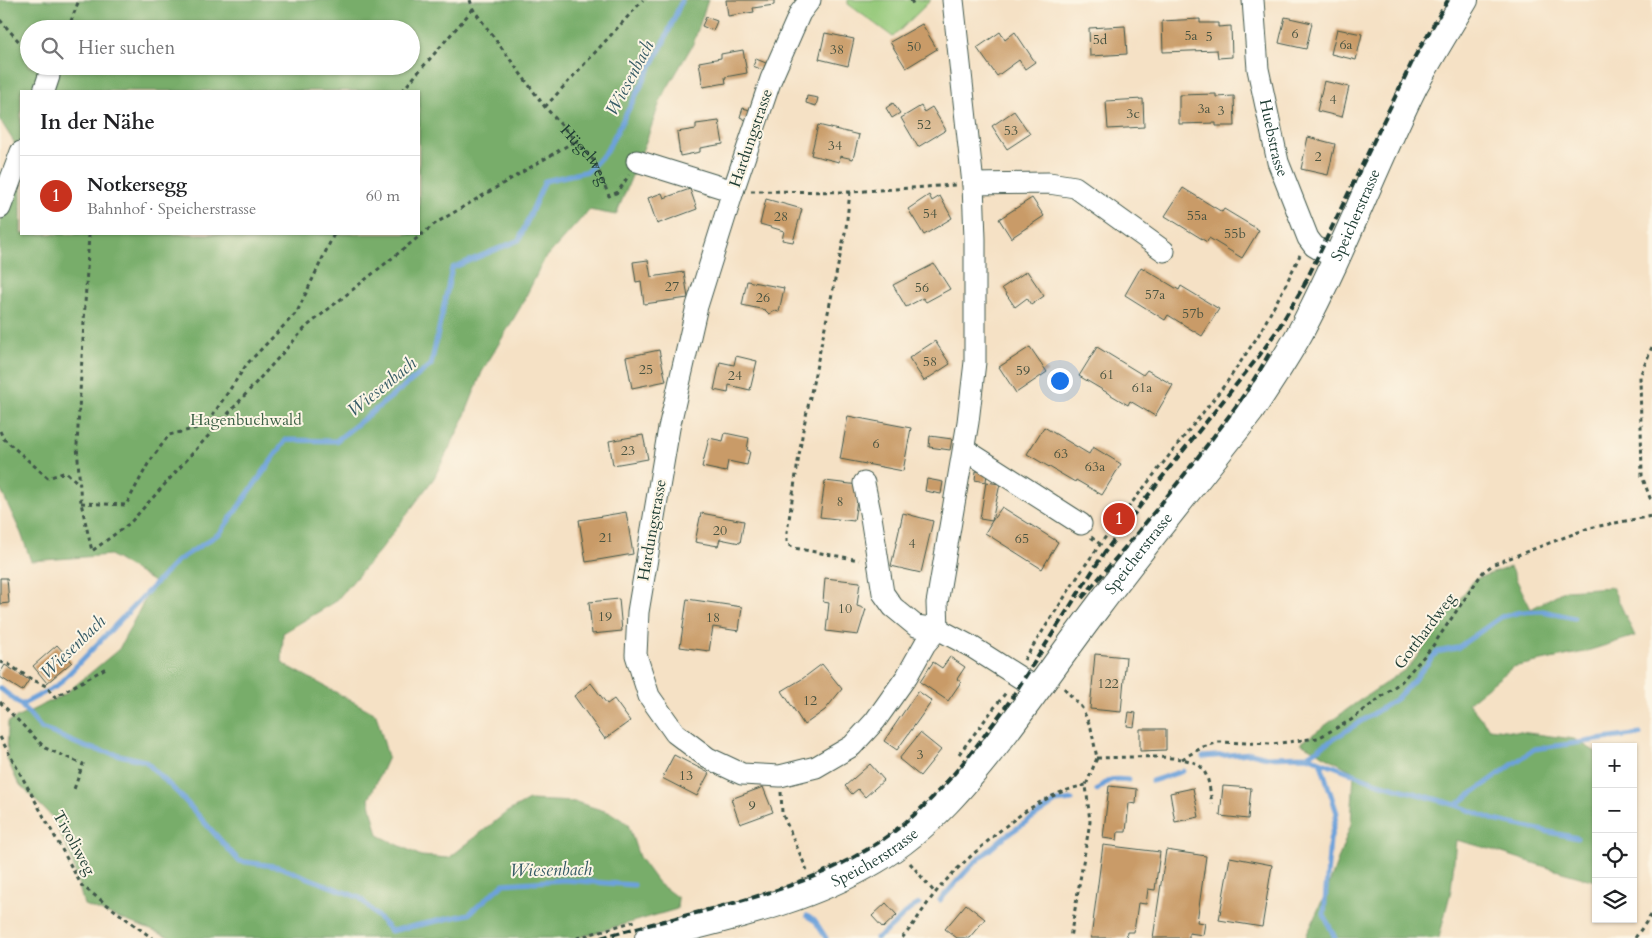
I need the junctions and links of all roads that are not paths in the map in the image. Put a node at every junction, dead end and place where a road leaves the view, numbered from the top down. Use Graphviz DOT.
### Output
graph roads {
  1 [pos="810,0"];
  2 [pos="953,0"];
  3 [pos="1254,0"];
  4 [pos="1465,0"];
  5 [pos="20,153"];
  6 [pos="637,161"];
  7 [pos="7,169"];
  8 [pos="967,184"];
  9 [pos="733,191"];
  10 [pos="0,208"];
  11 [pos="1164,250"];
  12 [pos="1336,259"];
  13 [pos="964,449"];
  14 [pos="864,483"];
  15 [pos="1081,524"];
  16 [pos="938,629"];
  17 [pos="1044,682"];
  18 [pos="645,928"];
  1 -- 9 [label="street, Hardungstrasse"];
  2 -- 8 [label="street"];
  3 -- 12 [label="street, Huebstrasse"];
  4 -- 12 [label="main road, Speicherstrasse"];
  5 -- 7 [label="street"];
  6 -- 9 [label="street"];
  7 -- 10 [label="street"];
  8 -- 11 [label="street"];
  8 -- 13 [label="street"];
  9 -- 16 [label="street, Hardungstrasse"];
  12 -- 17 [label="main road, Speicherstrasse"];
  13 -- 15 [label="street"];
  13 -- 16 [label="street"];
  14 -- 16 [label="street"];
  16 -- 17 [label="street"];
  17 -- 18 [label="main road, Speicherstrasse"];
}
